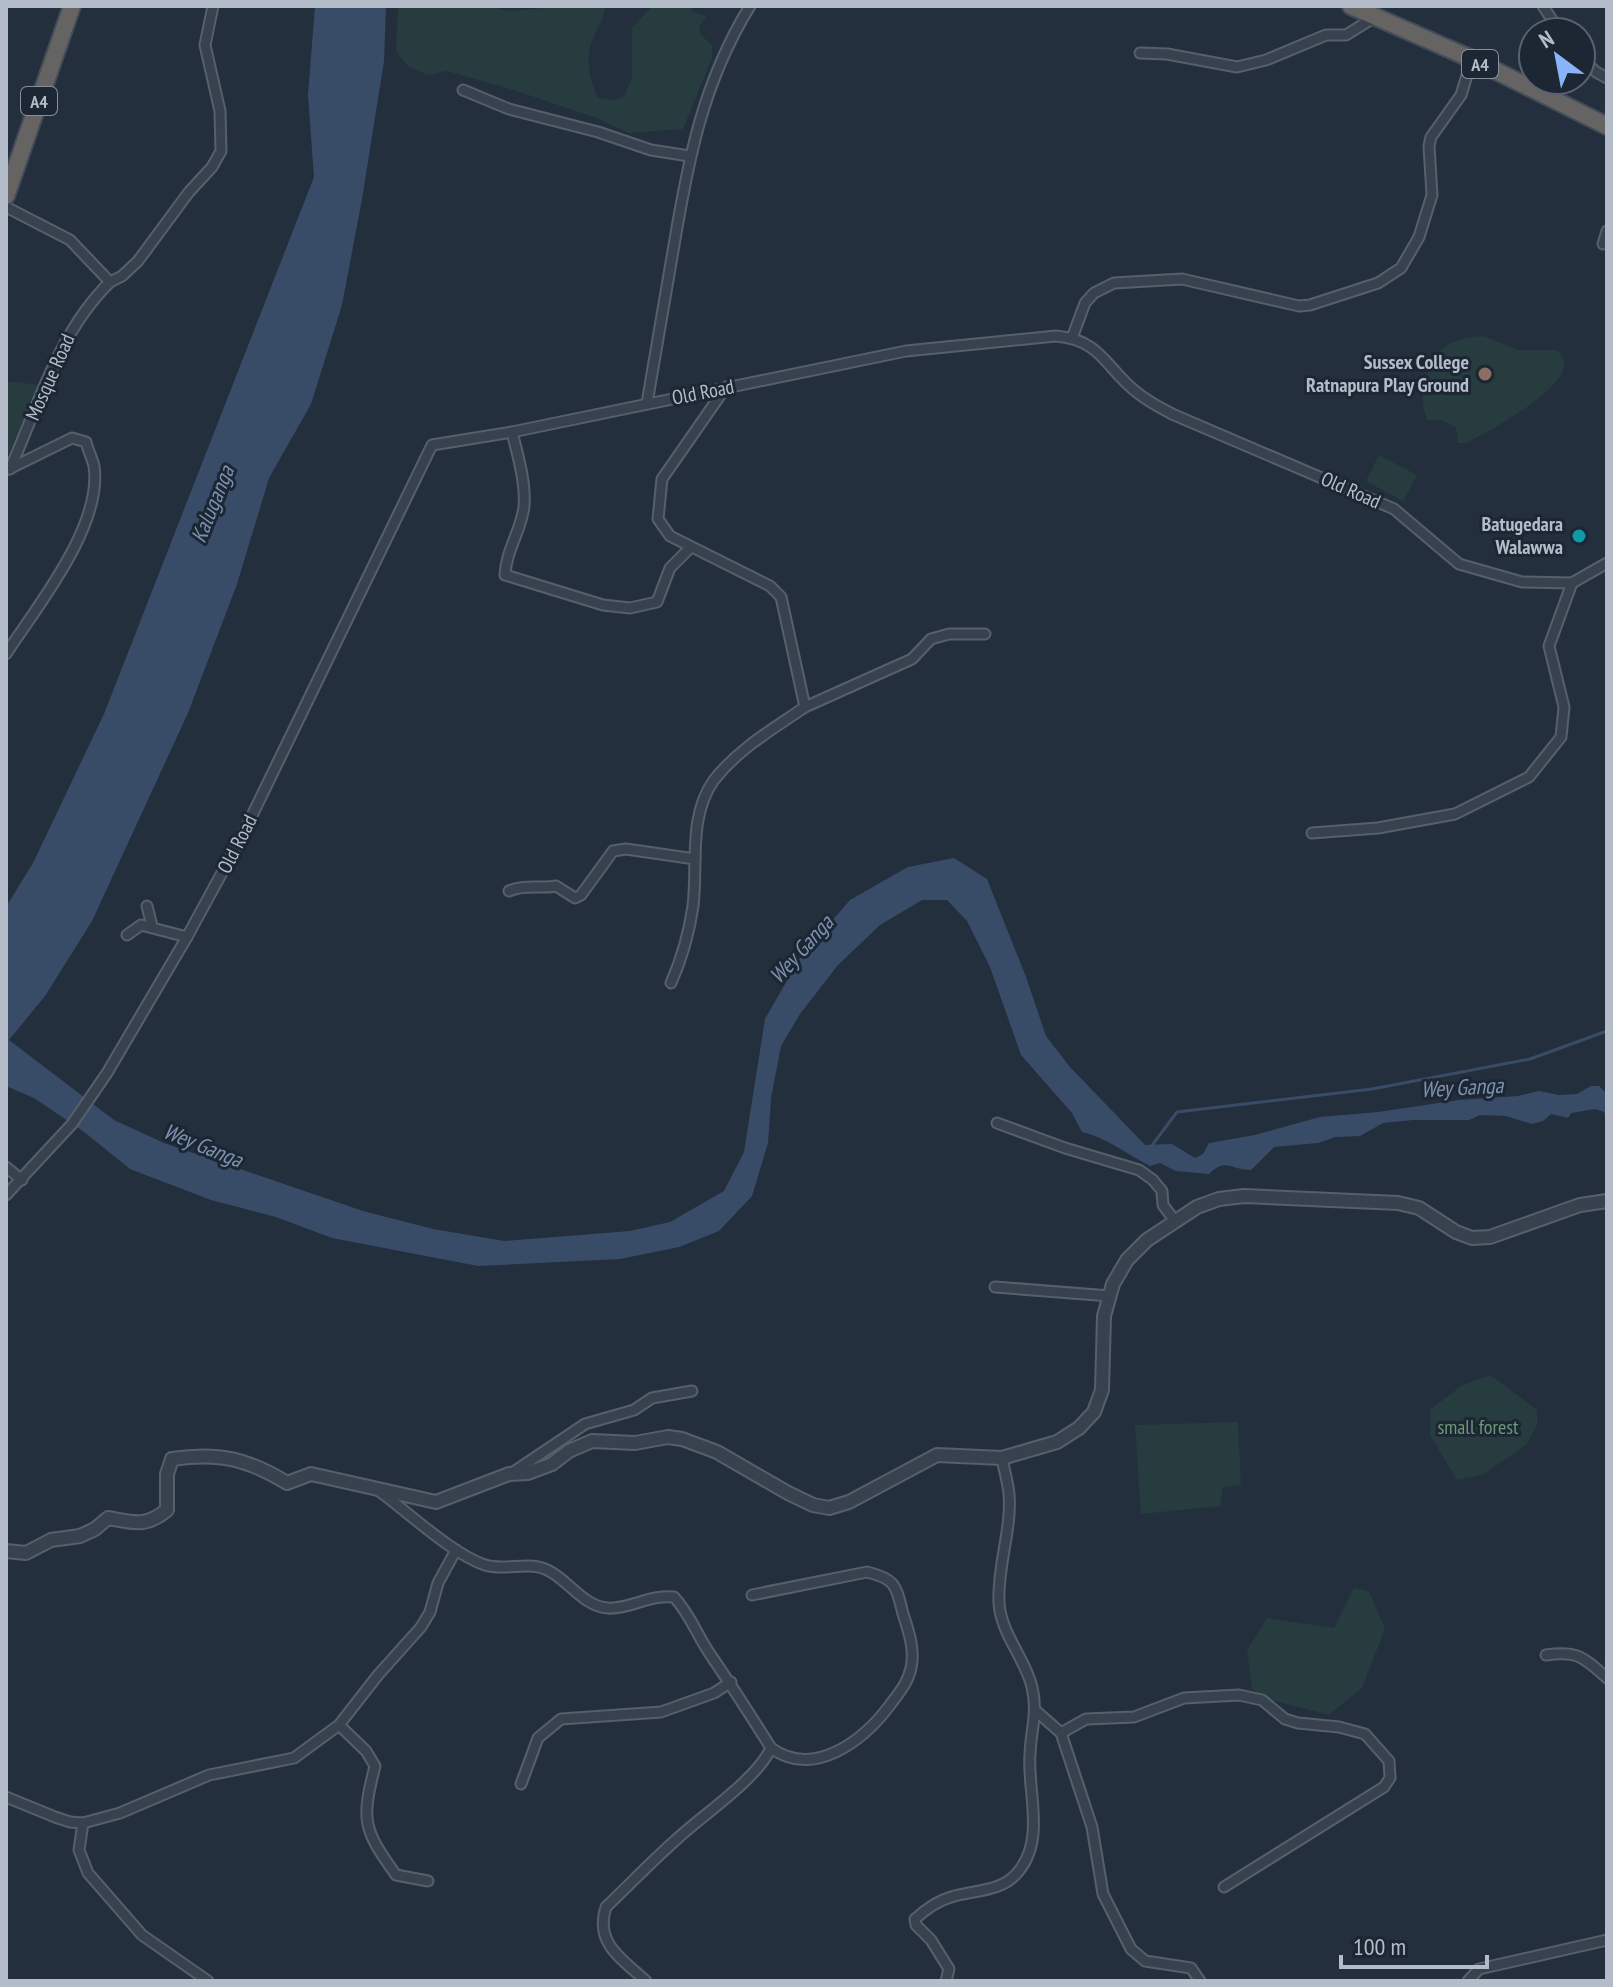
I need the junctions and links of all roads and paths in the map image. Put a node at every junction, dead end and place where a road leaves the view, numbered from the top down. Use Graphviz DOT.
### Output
graph roads {
  1 [pos="72,6"];
  2 [pos="213,6"];
  3 [pos="750,6"];
  4 [pos="1351,6"];
  5 [pos="1375,17"];
  6 [pos="1140,53"];
  7 [pos="1472,59"];
  8 [pos="463,90"];
  9 [pos="1607,126"];
  10 [pos="689,156"];
  11 [pos="6,196"];
  12 [pos="6,207"];
  13 [pos="1607,231"];
  14 [pos="1603,244"];
  15 [pos="110,282"];
  16 [pos="1072,338"];
  17 [pos="726,387"];
  18 [pos="647,403"];
  19 [pos="512,432"];
  20 [pos="8,470"];
  21 [pos="691,547"];
  22 [pos="1607,563"];
  23 [pos="1572,583"];
  24 [pos="985,634"];
  25 [pos="6,654"];
  26 [pos="805,707"];
  27 [pos="1312,833"];
  28 [pos="695,859"];
  29 [pos="509,891"];
  30 [pos="147,906"];
  31 [pos="152,926"];
  32 [pos="127,935"];
  33 [pos="187,937"];
  34 [pos="671,983"];
  35 [pos="997,1123"];
  36 [pos="6,1167"];
  37 [pos="22,1180"];
  38 [pos="6,1195"];
  39 [pos="1607,1201"];
  40 [pos="1175,1221"];
  41 [pos="995,1287"];
  42 [pos="1110,1296"];
  43 [pos="692,1391"];
  44 [pos="1002,1458"];
  45 [pos="509,1474"];
  46 [pos="379,1491"];
  47 [pos="456,1550"];
  48 [pos="6,1551"];
  49 [pos="752,1595"];
  50 [pos="1546,1655"];
  51 [pos="1607,1678"];
  52 [pos="731,1682"];
  53 [pos="1036,1711"];
  54 [pos="339,1725"];
  55 [pos="1061,1733"];
  56 [pos="771,1748"];
  57 [pos="521,1784"];
  58 [pos="6,1797"];
  59 [pos="83,1823"];
  60 [pos="428,1881"];
  61 [pos="1224,1887"];
  62 [pos="1607,1940"];
  63 [pos="208,1981"];
  64 [pos="646,1981"];
  65 [pos="946,1981"];
  66 [pos="1200,1981"];
  67 [pos="1468,1981"];
  1 -- 11 [label="highway, A4"];
  2 -- 15 [label="street, Mosque Road"];
  3 -- 10 [label="street"];
  4 -- 5 [label="highway, A4"];
  5 -- 6 [label="street"];
  5 -- 7 [label="highway, A4"];
  7 -- 9 [label="highway, A4"];
  7 -- 16 [label="street"];
  8 -- 10 [label="street"];
  10 -- 18 [label="street"];
  12 -- 15 [label="street"];
  13 -- 14 [label="street"];
  15 -- 20 [label="street, Mosque Road"];
  16 -- 17 [label="street, Old Road"];
  16 -- 23 [label="street, Old Road"];
  17 -- 18 [label="street, Old Road"];
  17 -- 21 [label="street"];
  18 -- 19 [label="street, Old Road"];
  19 -- 21 [label="street"];
  19 -- 33 [label="street, Old Road"];
  20 -- 25 [label="street"];
  21 -- 26 [label="street"];
  22 -- 23 [label="street"];
  23 -- 27 [label="street"];
  24 -- 26 [label="street"];
  26 -- 28 [label="street"];
  28 -- 29 [label="street"];
  28 -- 34 [label="street"];
  30 -- 31 [label="street"];
  31 -- 32 [label="street"];
  31 -- 33 [label="street"];
  33 -- 37 [label="street, Old Road"];
  35 -- 40 [label="street"];
  36 -- 37 [label="street"];
  37 -- 38 [label="street, Old Road"];
  39 -- 40 [label="street"];
  40 -- 42 [label="street"];
  41 -- 42 [label="street"];
  42 -- 44 [label="street"];
  43 -- 45 [label="street"];
  44 -- 45 [label="street"];
  44 -- 53 [label="street"];
  45 -- 46 [label="street"];
  46 -- 47 [label="street"];
  46 -- 48 [label="street"];
  47 -- 52 [label="street"];
  47 -- 54 [label="street"];
  49 -- 56 [label="street"];
  50 -- 51 [label="street"];
  52 -- 56 [label="street"];
  52 -- 57 [label="street"];
  53 -- 55 [label="street"];
  53 -- 65 [label="street"];
  54 -- 59 [label="street"];
  54 -- 60 [label="street"];
  55 -- 61 [label="street"];
  55 -- 66 [label="street"];
  56 -- 64 [label="street"];
  58 -- 59 [label="street"];
  59 -- 63 [label="street"];
  62 -- 67 [label="street"];
}
